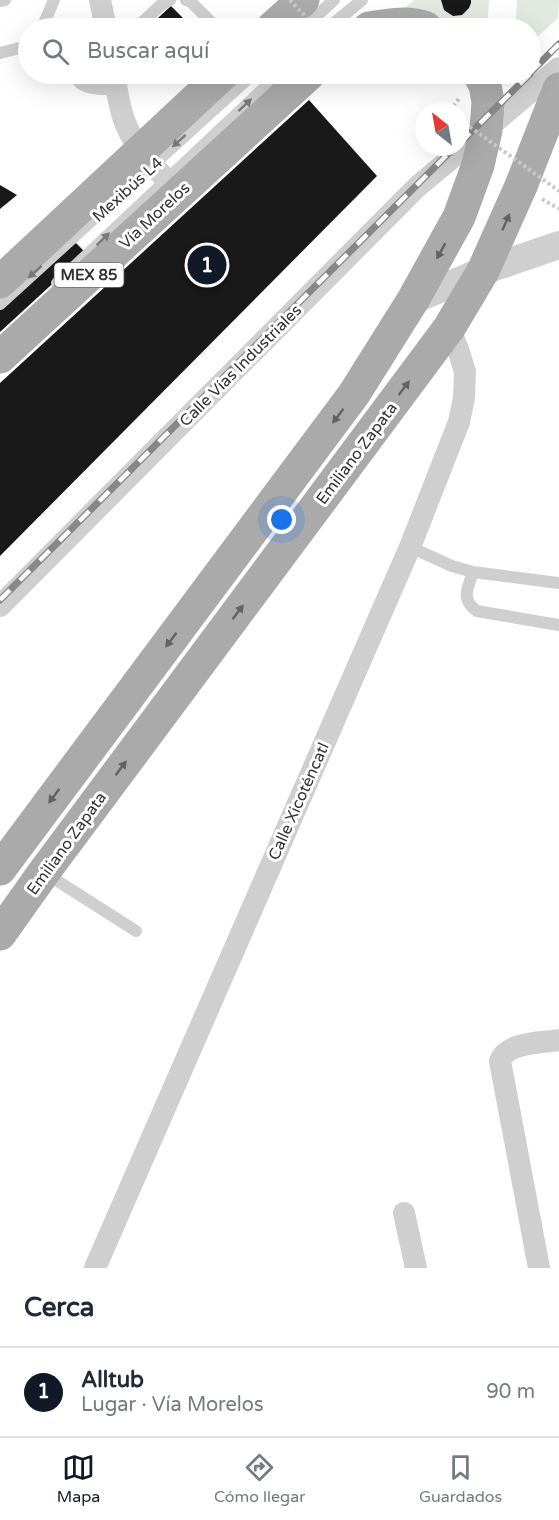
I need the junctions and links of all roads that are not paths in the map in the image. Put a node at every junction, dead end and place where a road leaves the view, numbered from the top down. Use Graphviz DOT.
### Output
graph roads {
  1 [pos="5,0"];
  2 [pos="54,0"];
  3 [pos="100,0"];
  4 [pos="171,0"];
  5 [pos="186,0"];
  6 [pos="303,0"];
  7 [pos="334,0"];
  8 [pos="362,0"];
  9 [pos="393,0"];
  10 [pos="0,1"];
  11 [pos="46,18"];
  12 [pos="104,18"];
  13 [pos="147,18"];
  14 [pos="207,18"];
  15 [pos="283,18"];
  16 [pos="314,18"];
  17 [pos="340,18"];
  18 [pos="372,18"];
  19 [pos="18,48"];
  20 [pos="0,52"];
  21 [pos="559,68"];
  22 [pos="541,80"];
  23 [pos="81,84"];
  24 [pos="110,84"];
  25 [pos="117,84"];
  26 [pos="216,84"];
  27 [pos="243,84"];
  28 [pos="267,84"];
  29 [pos="294,84"];
  30 [pos="535,84"];
  31 [pos="470,85"];
  32 [pos="559,89"];
  33 [pos="473,125"];
  34 [pos="543,129"];
  35 [pos="559,160"];
  36 [pos="159,171"];
  37 [pos="559,245"];
  38 [pos="483,271"];
  39 [pos="0,282"];
  40 [pos="49,290"];
  41 [pos="413,300"];
  42 [pos="0,304"];
  43 [pos="449,328"];
  44 [pos="0,357"];
  45 [pos="410,547"];
  46 [pos="473,572"];
  47 [pos="559,583"];
  48 [pos="0,606"];
  49 [pos="559,625"];
  50 [pos="0,869"];
  51 [pos="44,872"];
  52 [pos="136,932"];
  53 [pos="0,934"];
  54 [pos="559,1040"];
  55 [pos="404,1213"];
  56 [pos="95,1268"];
  57 [pos="416,1268"];
  58 [pos="539,1268"];
  1 -- 10 [label="lane"];
  2 -- 11 [label="lane"];
  3 -- 12 [label="street"];
  4 -- 13 [label="lane"];
  5 -- 14 [label="lane"];
  6 -- 15 [label="main road"];
  7 -- 16 [label="lane"];
  8 -- 17 [label="lane"];
  9 -- 18 [label="main road"];
  19 -- 20 [label="lane"];
  21 -- 22 [label="street, Calle Vías Industriales"];
  23 -- 24 [label="lane"];
  25 -- 36 [label="street"];
  26 -- 36 [label="main road, Vía Morelos / MEX 85"];
  27 -- 36 [label="lane, Mexibús L4, one-way"];
  36 -- 28 [label="lane, Mexibús L4, one-way"];
  29 -- 36 [label="main road, Vía Morelos / MEX 85"];
  30 -- 33 [label="street, Calle Vías Industriales"];
  31 -- 33 [label="main road"];
  32 -- 34 [label="main road, Emiliano Zapata"];
  33 -- 41 [label="main road, one-way"];
  33 -- 48 [label="street, Calle Vías Industriales"];
  34 -- 35 [label="main road"];
  38 -- 34 [label="main road, Emiliano Zapata, one-way"];
  36 -- 39 [label="main road, Vía Morelos / MEX 85"];
  40 -- 36 [label="lane, Mexibús L4, one-way"];
  36 -- 42 [label="lane, Mexibús L4, one-way"];
  36 -- 44 [label="main road, Vía Morelos / MEX 85"];
  37 -- 38 [label="street"];
  38 -- 41 [label="street"];
  38 -- 43 [label="main road, Emiliano Zapata"];
  41 -- 50 [label="main road, one-way"];
  43 -- 45 [label="street, Calle Xicoténcatl"];
  51 -- 43 [label="main road, Emiliano Zapata, one-way"];
  45 -- 46 [label="lane"];
  45 -- 56 [label="street, Calle Xicoténcatl"];
  46 -- 47 [label="lane"];
  46 -- 49 [label="lane"];
  51 -- 52 [label="lane"];
  51 -- 53 [label="main road, Emiliano Zapata"];
  54 -- 58 [label="street"];
  55 -- 57 [label="street"];
}
